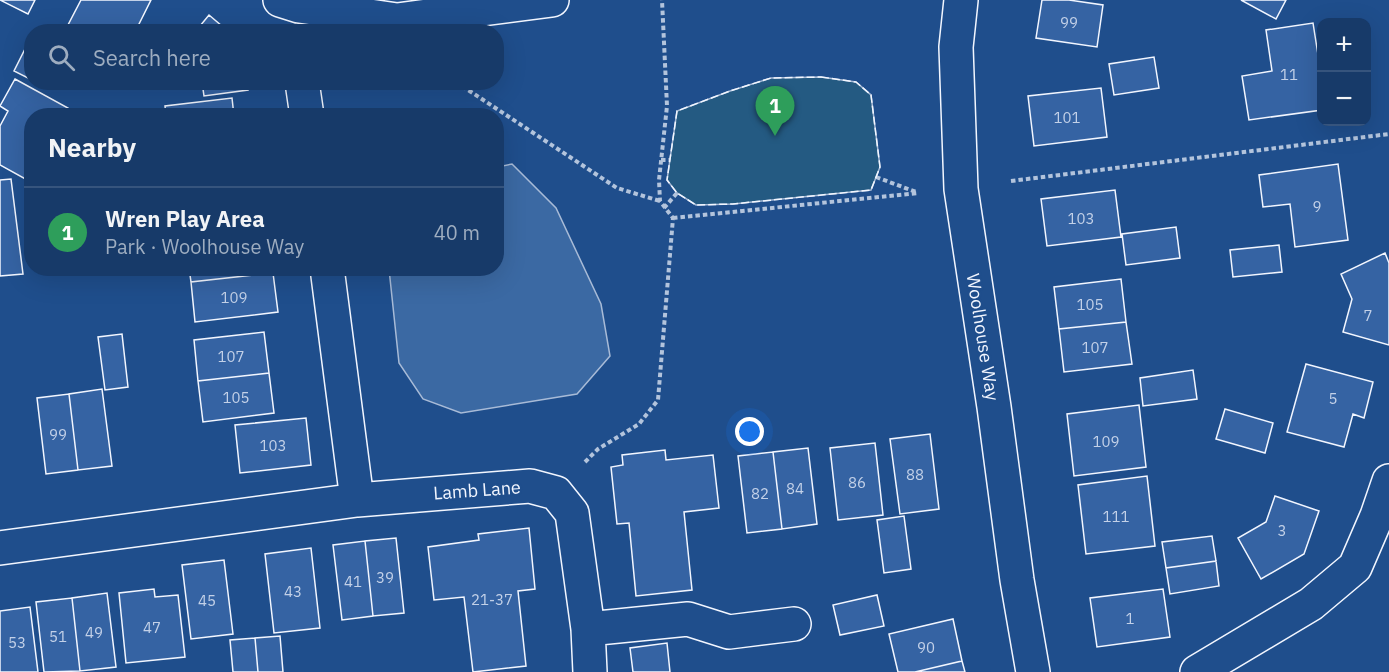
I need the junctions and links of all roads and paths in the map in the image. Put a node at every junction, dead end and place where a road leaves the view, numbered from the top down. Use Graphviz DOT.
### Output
graph roads {
  1 [pos="552,0"];
  2 [pos="662,0"];
  3 [pos="961,0"];
  4 [pos="292,12"];
  5 [pos="303,90"];
  6 [pos="468,90"];
  7 [pos="306,108"];
  8 [pos="495,108"];
  9 [pos="504,114"];
  10 [pos="1389,134"];
  11 [pos="661,160"];
  12 [pos="670,160"];
  13 [pos="876,177"];
  14 [pos="1011,181"];
  15 [pos="677,194"];
  16 [pos="660,201"];
  17 [pos="664,208"];
  18 [pos="673,218"];
  19 [pos="328,276"];
  20 [pos="1389,481"];
  21 [pos="556,493"];
  22 [pos="357,500"];
  23 [pos="0,548"];
  24 [pos="794,624"];
  25 [pos="588,629"];
  26 [pos="590,672"];
  27 [pos="1033,672"];
  28 [pos="1197,672"];
  1 -- 4 [label="street"];
  2 -- 11 [label="path"];
  3 -- 27 [label="street, Woolhouse Way"];
  5 -- 7 [label="street"];
  6 -- 8 [label="path"];
  9 -- 16 [label="path"];
  10 -- 14 [label="path"];
  11 -- 12 [label="path"];
  11 -- 16 [label="path"];
  13 -- 18 [label="path"];
  15 -- 17 [label="path"];
  16 -- 17 [label="path"];
  17 -- 18 [label="path"];
  18 -- 21 [label="path"];
  19 -- 22 [label="street"];
  20 -- 28 [label="street"];
  21 -- 22 [label="street, Lamb Lane"];
  21 -- 25 [label="street"];
  22 -- 23 [label="street, Lamb Lane"];
  24 -- 25 [label="street"];
  25 -- 26 [label="street"];
}
